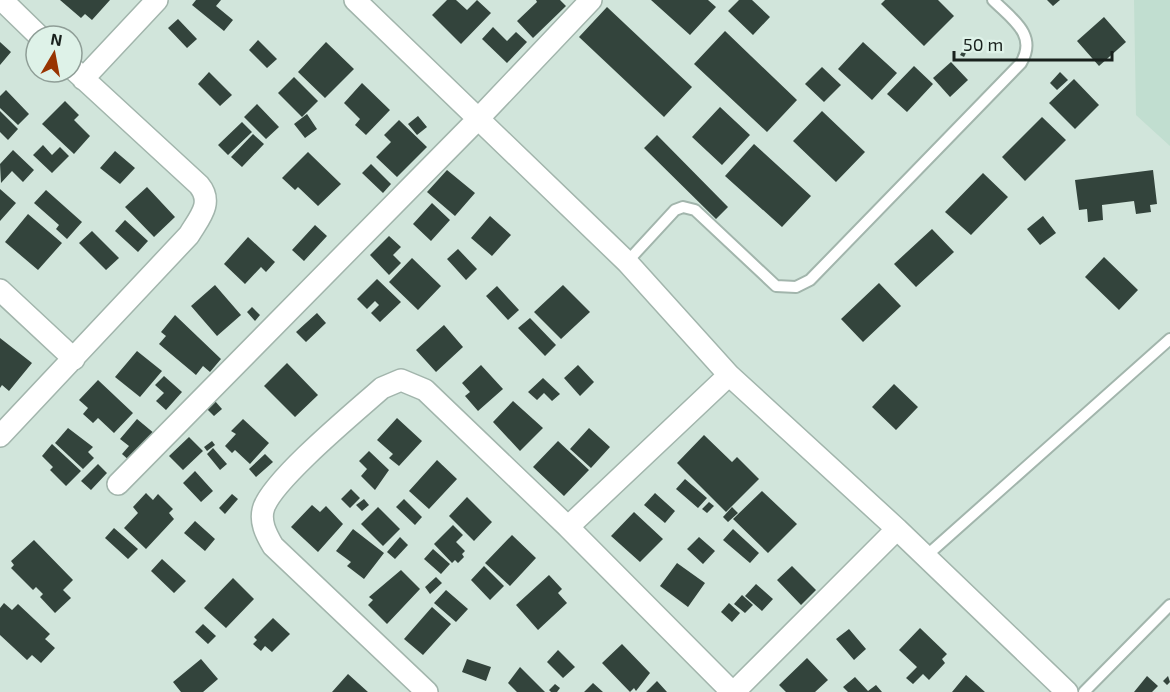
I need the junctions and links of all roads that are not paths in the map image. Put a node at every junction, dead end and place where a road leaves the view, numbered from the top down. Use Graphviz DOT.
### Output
graph roads {
  1 [pos="2,0"];
  2 [pos="157,0"];
  3 [pos="355,0"];
  4 [pos="591,0"];
  5 [pos="993,0"];
  6 [pos="27,24"];
  7 [pos="84,68"];
  8 [pos="84,80"];
  9 [pos="478,119"];
  10 [pos="627,262"];
  11 [pos="0,290"];
  12 [pos="1170,339"];
  13 [pos="74,359"];
  14 [pos="729,375"];
  15 [pos="0,436"];
  16 [pos="118,484"];
  17 [pos="568,527"];
  18 [pos="897,529"];
  19 [pos="925,557"];
  20 [pos="1170,605"];
  21 [pos="427,692"];
  22 [pos="733,692"];
  23 [pos="1067,692"];
  24 [pos="1084,692"];
  1 -- 6 [label="street"];
  2 -- 7 [label="street"];
  3 -- 9 [label="street"];
  4 -- 9 [label="street"];
  5 -- 10 [label="lane"];
  8 -- 13 [label="street"];
  9 -- 10 [label="street"];
  9 -- 16 [label="street"];
  10 -- 14 [label="street"];
  11 -- 13 [label="street"];
  12 -- 19 [label="lane"];
  13 -- 15 [label="street"];
  14 -- 17 [label="street"];
  14 -- 18 [label="street"];
  17 -- 21 [label="street"];
  17 -- 22 [label="street"];
  18 -- 19 [label="street"];
  18 -- 22 [label="street"];
  19 -- 23 [label="street"];
  20 -- 24 [label="lane"];
}
